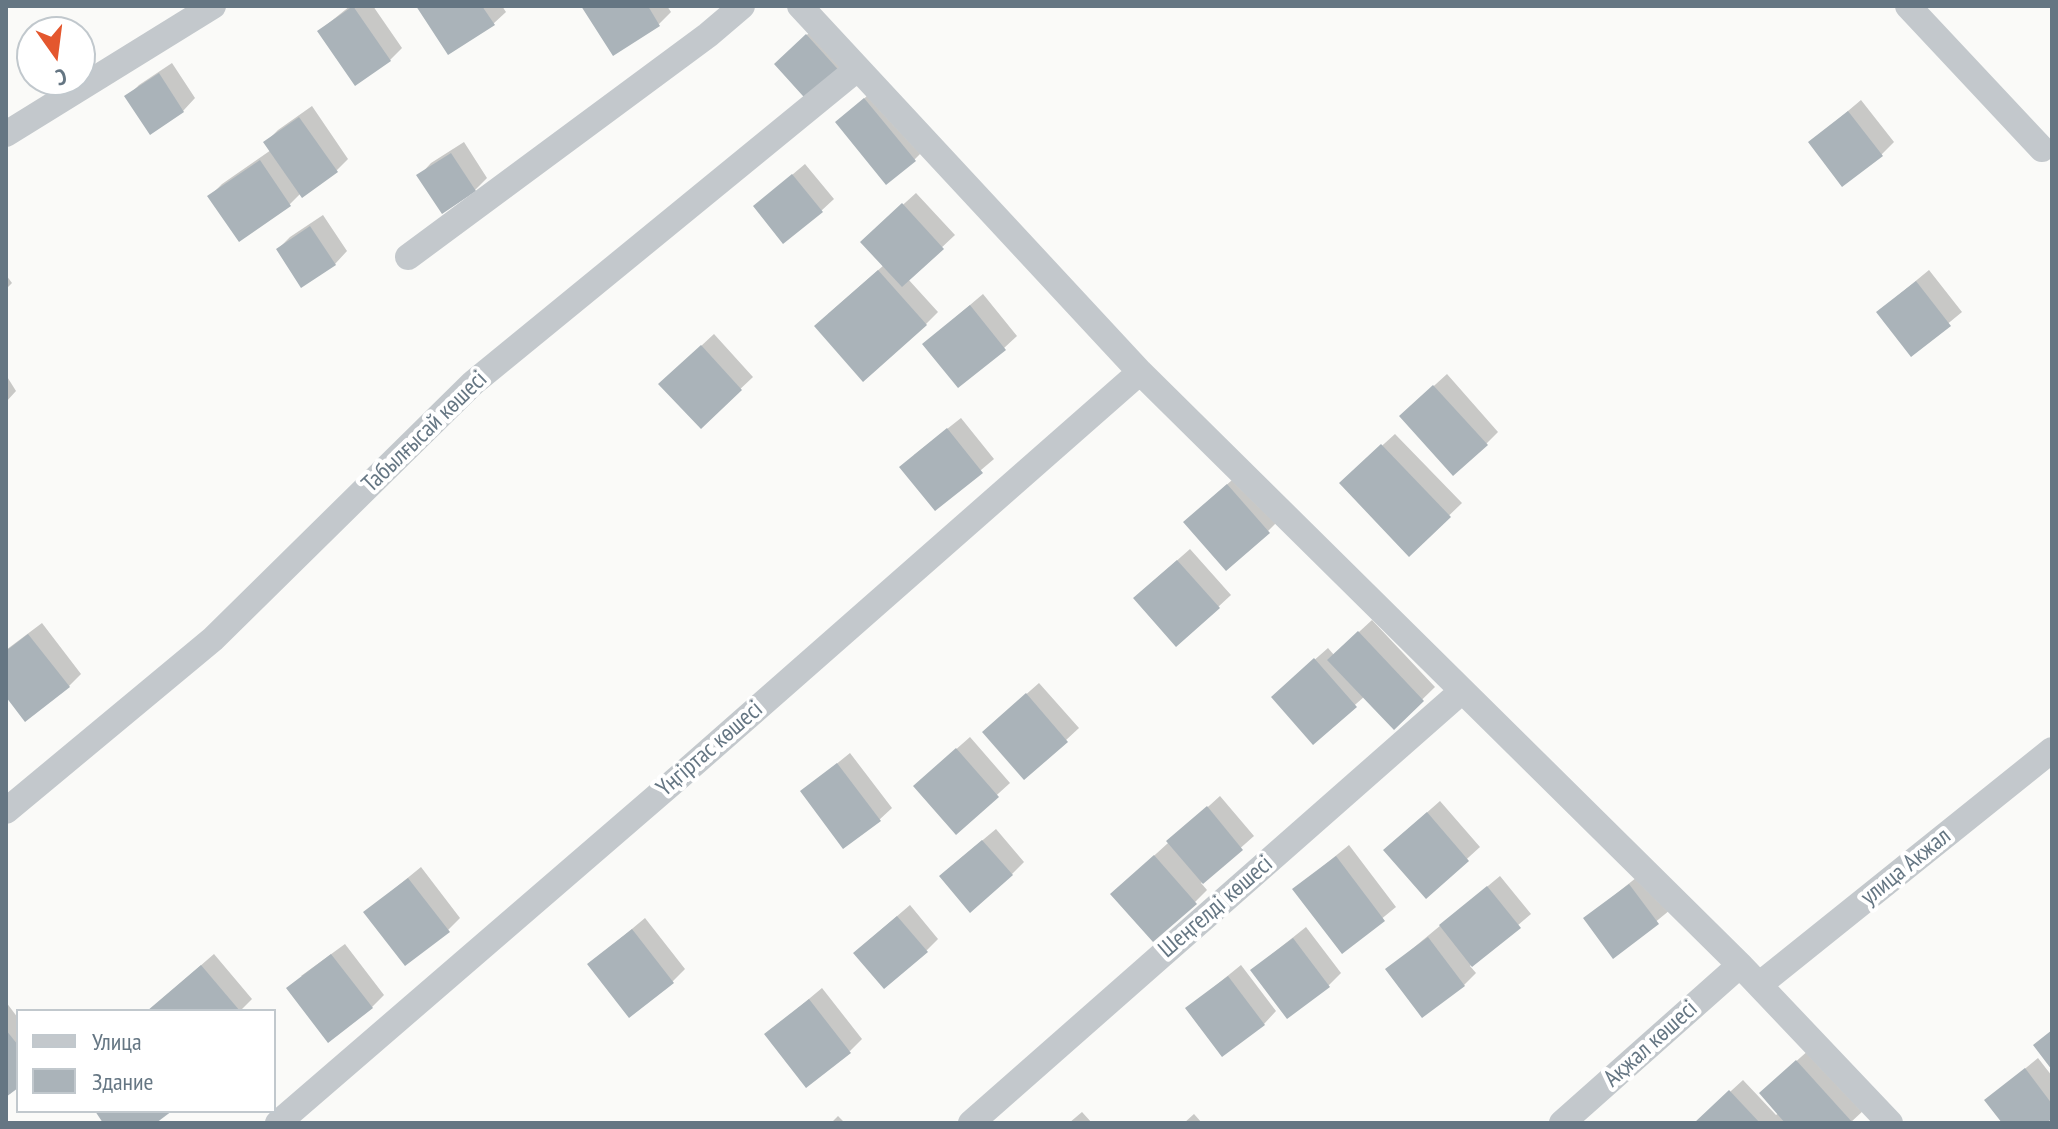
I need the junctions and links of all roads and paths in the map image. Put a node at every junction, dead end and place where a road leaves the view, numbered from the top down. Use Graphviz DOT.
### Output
graph roads {
  1 [pos="213,6"];
  2 [pos="742,6"];
  3 [pos="800,6"];
  4 [pos="1908,6"];
  5 [pos="857,69"];
  6 [pos="6,134"];
  7 [pos="2042,149"];
  8 [pos="408,257"];
  9 [pos="1140,372"];
  10 [pos="1462,691"];
  11 [pos="2052,750"];
  12 [pos="6,811"];
  13 [pos="1740,965"];
  14 [pos="1759,985"];
  15 [pos="278,1123"];
  16 [pos="971,1123"];
  17 [pos="1562,1123"];
  18 [pos="1890,1123"];
  1 -- 6 [label="street"];
  2 -- 8 [label="street"];
  3 -- 5 [label="street"];
  4 -- 7 [label="street"];
  5 -- 9 [label="street"];
  5 -- 12 [label="street, Табылғысай көшесі"];
  9 -- 10 [label="street"];
  9 -- 15 [label="street, Үңгіртас көшесі"];
  10 -- 13 [label="street"];
  10 -- 16 [label="street, Шеңгелді көшесі"];
  11 -- 14 [label="street, улица Акжал"];
  13 -- 14 [label="street"];
  13 -- 17 [label="street, Ақжал көшесі"];
  14 -- 18 [label="street"];
}
